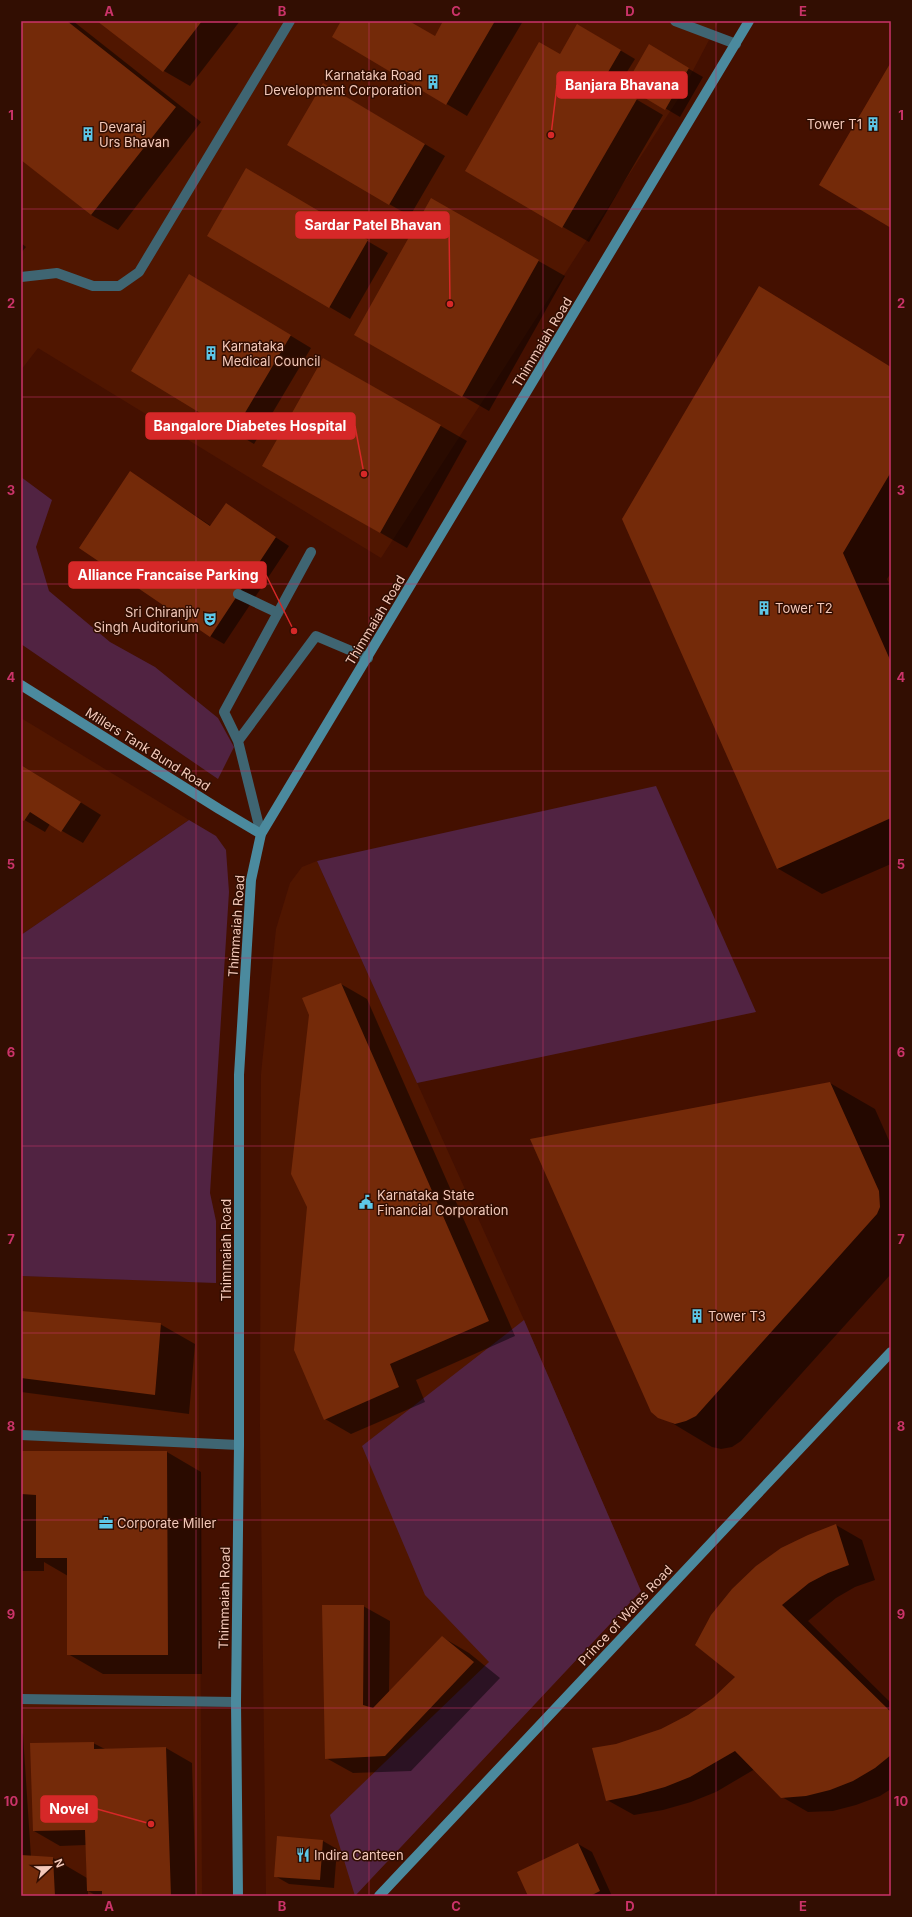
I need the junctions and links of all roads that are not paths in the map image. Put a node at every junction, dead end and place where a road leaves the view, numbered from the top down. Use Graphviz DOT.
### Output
graph roads {
  1 [pos="290,21"];
  2 [pos="675,21"];
  3 [pos="749,21"];
  4 [pos="736,44"];
  5 [pos="21,277"];
  6 [pos="311,552"];
  7 [pos="238,594"];
  8 [pos="278,613"];
  9 [pos="368,658"];
  10 [pos="21,685"];
  11 [pos="238,741"];
  12 [pos="261,834"];
  13 [pos="891,1352"];
  14 [pos="21,1435"];
  15 [pos="239,1445"];
  16 [pos="21,1699"];
  17 [pos="236,1702"];
  18 [pos="238,1896"];
  19 [pos="379,1896"];
  1 -- 5 [label="street"];
  2 -- 4 [label="street"];
  3 -- 4 [label="street, Thimmaiah Road"];
  4 -- 9 [label="street, Thimmaiah Road"];
  6 -- 8 [label="street"];
  7 -- 8 [label="street"];
  8 -- 11 [label="street"];
  9 -- 11 [label="street"];
  9 -- 12 [label="street, Thimmaiah Road"];
  10 -- 12 [label="street, Millers Tank Bund Road"];
  11 -- 12 [label="street"];
  12 -- 15 [label="street, Thimmaiah Road"];
  13 -- 19 [label="street, Prince of Wales Road"];
  14 -- 15 [label="street"];
  15 -- 17 [label="street, Thimmaiah Road"];
  16 -- 17 [label="street"];
  17 -- 18 [label="street, Thimmaiah Road"];
}
